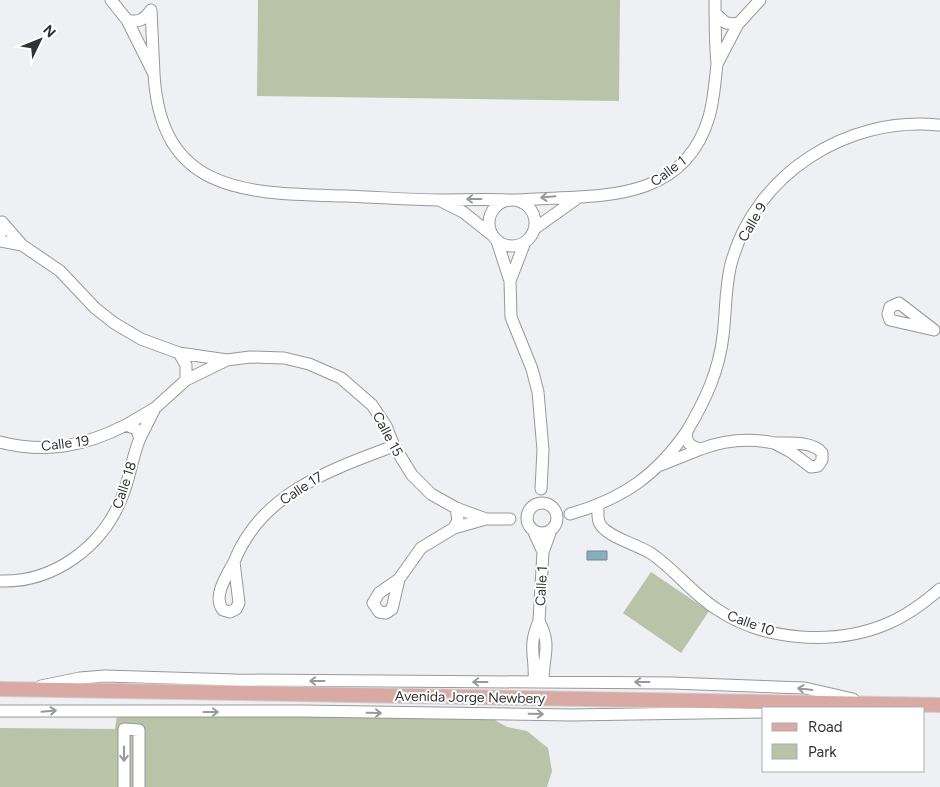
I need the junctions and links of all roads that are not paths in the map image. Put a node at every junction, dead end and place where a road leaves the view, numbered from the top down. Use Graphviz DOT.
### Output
graph roads {
  1 [pos="110,0"];
  2 [pos="715,0"];
  3 [pos="760,0"];
  4 [pos="151,5"];
  5 [pos="715,13"];
  6 [pos="127,20"];
  7 [pos="738,24"];
  8 [pos="717,64"];
  9 [pos="154,74"];
  10 [pos="939,126"];
  11 [pos="581,196"];
  12 [pos="440,200"];
  13 [pos="512,200"];
  14 [pos="1,221"];
  15 [pos="534,229"];
  16 [pos="0,236"];
  17 [pos="495,238"];
  18 [pos="0,241"];
  19 [pos="526,242"];
  20 [pos="22,245"];
  21 [pos="510,281"];
  22 [pos="179,353"];
  23 [pos="226,360"];
  24 [pos="186,380"];
  25 [pos="155,408"];
  26 [pos="126,425"];
  27 [pos="686,431"];
  28 [pos="140,438"];
  29 [pos="0,442"];
  30 [pos="774,443"];
  31 [pos="394,446"];
  32 [pos="701,449"];
  33 [pos="661,465"];
  34 [pos="541,489"];
  35 [pos="598,506"];
  36 [pos="456,508"];
  37 [pos="531,508"];
  38 [pos="552,508"];
  39 [pos="570,514"];
  40 [pos="510,518"];
  41 [pos="486,519"];
  42 [pos="454,528"];
  43 [pos="531,529"];
  44 [pos="552,529"];
  45 [pos="543,552"];
  46 [pos="234,562"];
  47 [pos="399,579"];
  48 [pos="0,581"];
  49 [pos="940,590"];
  50 [pos="539,621"];
  51 [pos="542,659"];
  52 [pos="539,682"];
  53 [pos="0,689"];
  54 [pos="22,690"];
  55 [pos="869,703"];
  56 [pos="940,705"];
  57 [pos="851,707"];
  58 [pos="0,711"];
  59 [pos="133,711"];
  60 [pos="762,712"];
  61 [pos="132,730"];
  62 [pos="124,787"];
  63 [pos="139,787"];
  1 -- 6 [label="street"];
  2 -- 5 [label="street"];
  3 -- 7 [label="street"];
  4 -- 6 [label="street"];
  4 -- 9 [label="street, Calle 1"];
  5 -- 7 [label="street"];
  5 -- 8 [label="street"];
  6 -- 9 [label="street"];
  7 -- 8 [label="street"];
  8 -- 11 [label="street, Calle 1"];
  9 -- 12 [label="street, Calle 1"];
  10 -- 27 [label="street, Calle 9"];
  11 -- 13 [label="street, Calle 1, one-way"];
  11 -- 15 [label="street"];
  13 -- 12 [label="street, Calle 1, one-way"];
  12 -- 17 [label="street"];
  13 -- 15 [label="street"];
  13 -- 17 [label="street"];
  14 -- 16 [label="street"];
  14 -- 20 [label="street"];
  15 -- 19 [label="street"];
  17 -- 19 [label="street"];
  17 -- 21 [label="street"];
  18 -- 20 [label="street"];
  19 -- 21 [label="street"];
  20 -- 22 [label="street"];
  21 -- 34 [label="street"];
  22 -- 23 [label="street"];
  22 -- 24 [label="street"];
  23 -- 24 [label="street"];
  23 -- 31 [label="street, Calle 15"];
  24 -- 25 [label="street"];
  25 -- 26 [label="street, Calle 19"];
  25 -- 28 [label="street, Calle 18"];
  26 -- 28 [label="street"];
  26 -- 29 [label="street, Calle 19"];
  27 -- 32 [label="street"];
  27 -- 33 [label="street, Calle 9"];
  28 -- 48 [label="street, Calle 18"];
  30 -- 32 [label="street"];
  31 -- 36 [label="street, Calle 15"];
  31 -- 46 [label="street, Calle 17"];
  32 -- 33 [label="street"];
  33 -- 35 [label="street"];
  34 -- 37 [label="street"];
  34 -- 38 [label="street"];
  35 -- 39 [label="street"];
  35 -- 49 [label="street, Calle 10"];
  36 -- 41 [label="street, Calle 15"];
  36 -- 42 [label="street"];
  37 -- 38 [label="street"];
  37 -- 40 [label="street"];
  37 -- 43 [label="street"];
  38 -- 39 [label="street"];
  38 -- 44 [label="street"];
  39 -- 44 [label="street"];
  40 -- 41 [label="street"];
  40 -- 43 [label="street"];
  41 -- 42 [label="street"];
  42 -- 47 [label="street"];
  43 -- 44 [label="street"];
  43 -- 45 [label="street"];
  44 -- 45 [label="street"];
  45 -- 50 [label="street, Calle 1"];
  50 -- 51 [label="street"];
  50 -- 51 [label="street"];
  51 -- 52 [label="street"];
  52 -- 54 [label="street, one-way"];
  55 -- 52 [label="street, one-way"];
  53 -- 54 [label="main road, Avenida Jorge Newbery"];
  54 -- 55 [label="main road, Avenida Jorge Newbery"];
  55 -- 56 [label="main road, Avenida Jorge Newbery"];
  55 -- 57 [label="street"];
  58 -- 59 [label="street, one-way"];
  59 -- 60 [label="street, one-way"];
  59 -- 61 [label="street"];
  61 -- 62 [label="street, one-way"];
  61 -- 63 [label="street"];
}
